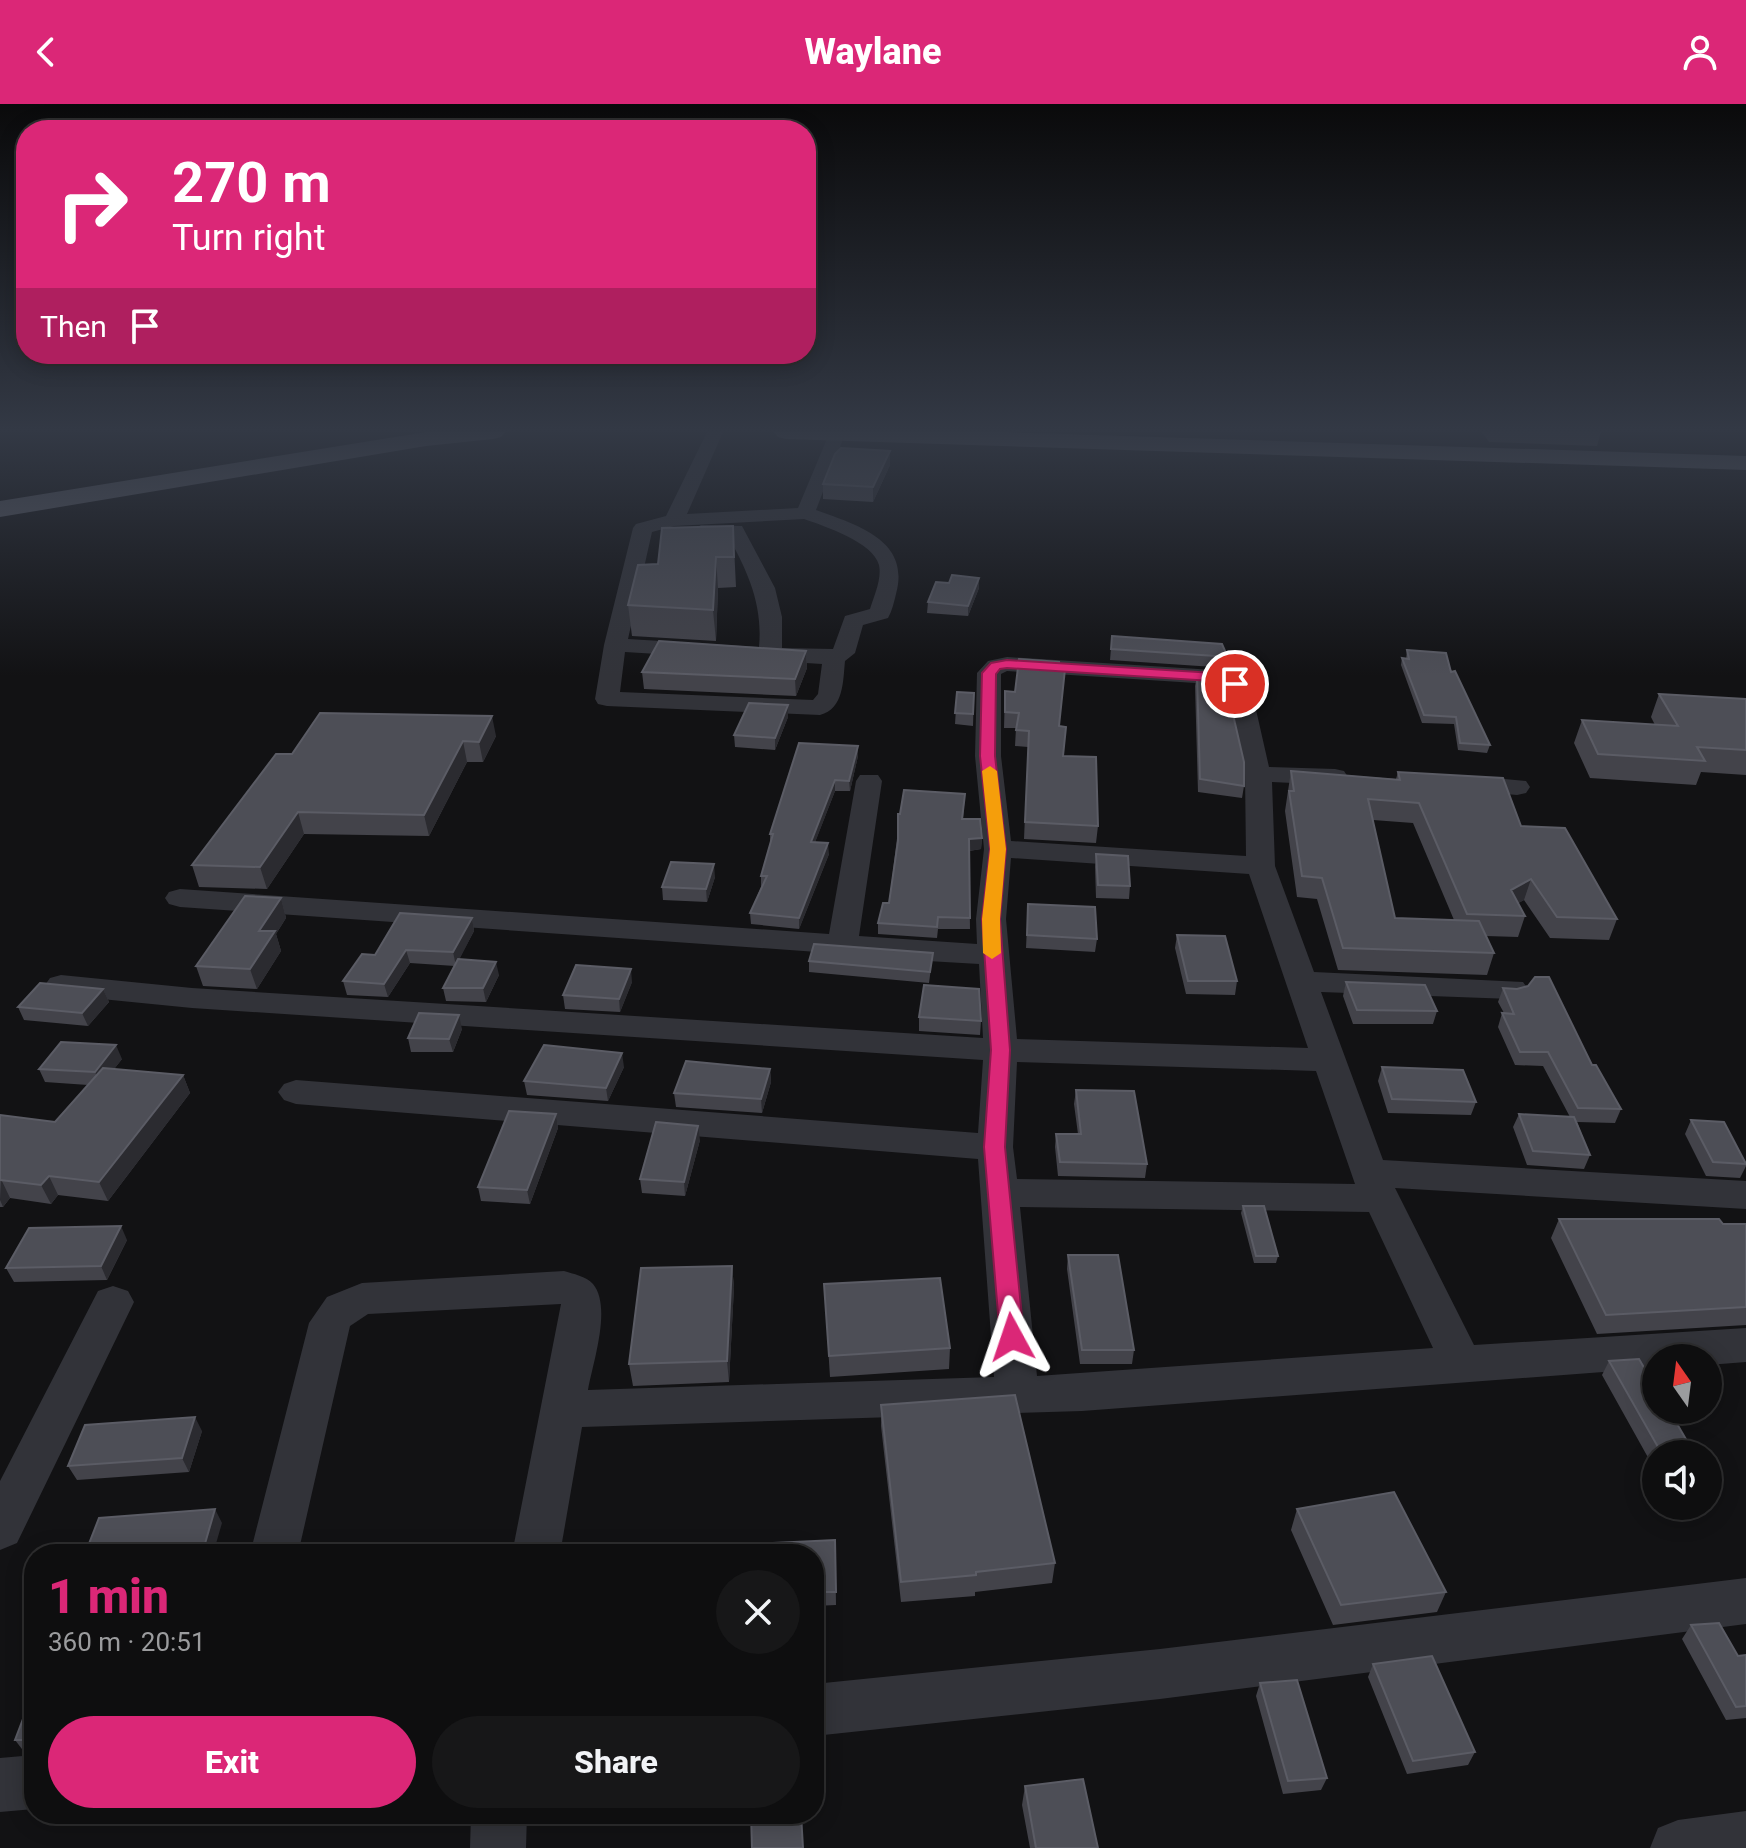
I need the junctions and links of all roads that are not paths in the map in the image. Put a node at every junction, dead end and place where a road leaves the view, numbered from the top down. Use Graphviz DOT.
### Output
graph roads {
  1 [pos="677,513"];
  2 [pos="799,513"];
  3 [pos="804,513"];
  4 [pos="806,513"];
  5 [pos="674,520"];
  6 [pos="735,530"];
  7 [pos="642,533"];
  8 [pos="615,645"];
  9 [pos="770,652"];
  10 [pos="834,657"];
  11 [pos="1258,774"];
  12 [pos="1364,778"];
  13 [pos="869,781"];
  14 [pos="1440,782"];
  15 [pos="1517,787"];
  16 [pos="998,849"];
  17 [pos="1261,866"];
  18 [pos="180,898"];
  19 [pos="842,947"];
  20 [pos="992,955"];
  21 [pos="1302,981"];
  22 [pos="45,983"];
  23 [pos="1512,989"];
  24 [pos="1001,1050"];
  25 [pos="1328,1060"];
  26 [pos="296,1092"];
  27 [pos="995,1147"];
  28 [pos="1375,1186"];
  29 [pos="999,1193"];
  30 [pos="1746,1195"];
  31 [pos="113,1302"];
  32 [pos="1746,1345"];
  33 [pos="1462,1363"];
  34 [pos="1017,1394"];
  35 [pos="563,1409"];
  36 [pos="0,1528"];
  37 [pos="276,1544"];
  38 [pos="538,1544"];
  39 [pos="1746,1601"];
  40 [pos="824,1709"];
  41 [pos="24,1783"];
  42 [pos="0,1785"];
  43 [pos="499,1824"];
  44 [pos="1746,1839"];
  45 [pos="498,1848"];
  46 [pos="1678,1848"];
  1 -- 5 [label="street"];
  2 -- 5 [label="street"];
  3 -- 6 [label="street"];
  4 -- 10 [label="street"];
  5 -- 7 [label="street"];
  6 -- 7 [label="street"];
  6 -- 9 [label="street"];
  7 -- 8 [label="street"];
  8 -- 9 [label="street"];
  8 -- 10 [label="street"];
  9 -- 10 [label="street"];
  11 -- 12 [label="street"];
  11 -- 16 [label="street"];
  11 -- 17 [label="street"];
  13 -- 19 [label="street"];
  14 -- 15 [label="street"];
  16 -- 17 [label="street"];
  16 -- 20 [label="street"];
  17 -- 21 [label="street"];
  18 -- 19 [label="street"];
  19 -- 20 [label="street"];
  20 -- 24 [label="street"];
  21 -- 23 [label="street"];
  21 -- 25 [label="street"];
  22 -- 24 [label="street"];
  24 -- 25 [label="street"];
  24 -- 27 [label="street"];
  25 -- 28 [label="street"];
  26 -- 27 [label="street"];
  27 -- 29 [label="street"];
  28 -- 29 [label="street"];
  28 -- 30 [label="street"];
  28 -- 33 [label="street"];
  29 -- 34 [label="street"];
  31 -- 36 [label="street"];
  32 -- 33 [label="street"];
  33 -- 34 [label="street"];
  34 -- 35 [label="street"];
  35 -- 37 [label="street"];
  35 -- 38 [label="street"];
  39 -- 40 [label="street"];
  41 -- 42 [label="street"];
  43 -- 45 [label="street"];
  44 -- 46 [label="street"];
}
